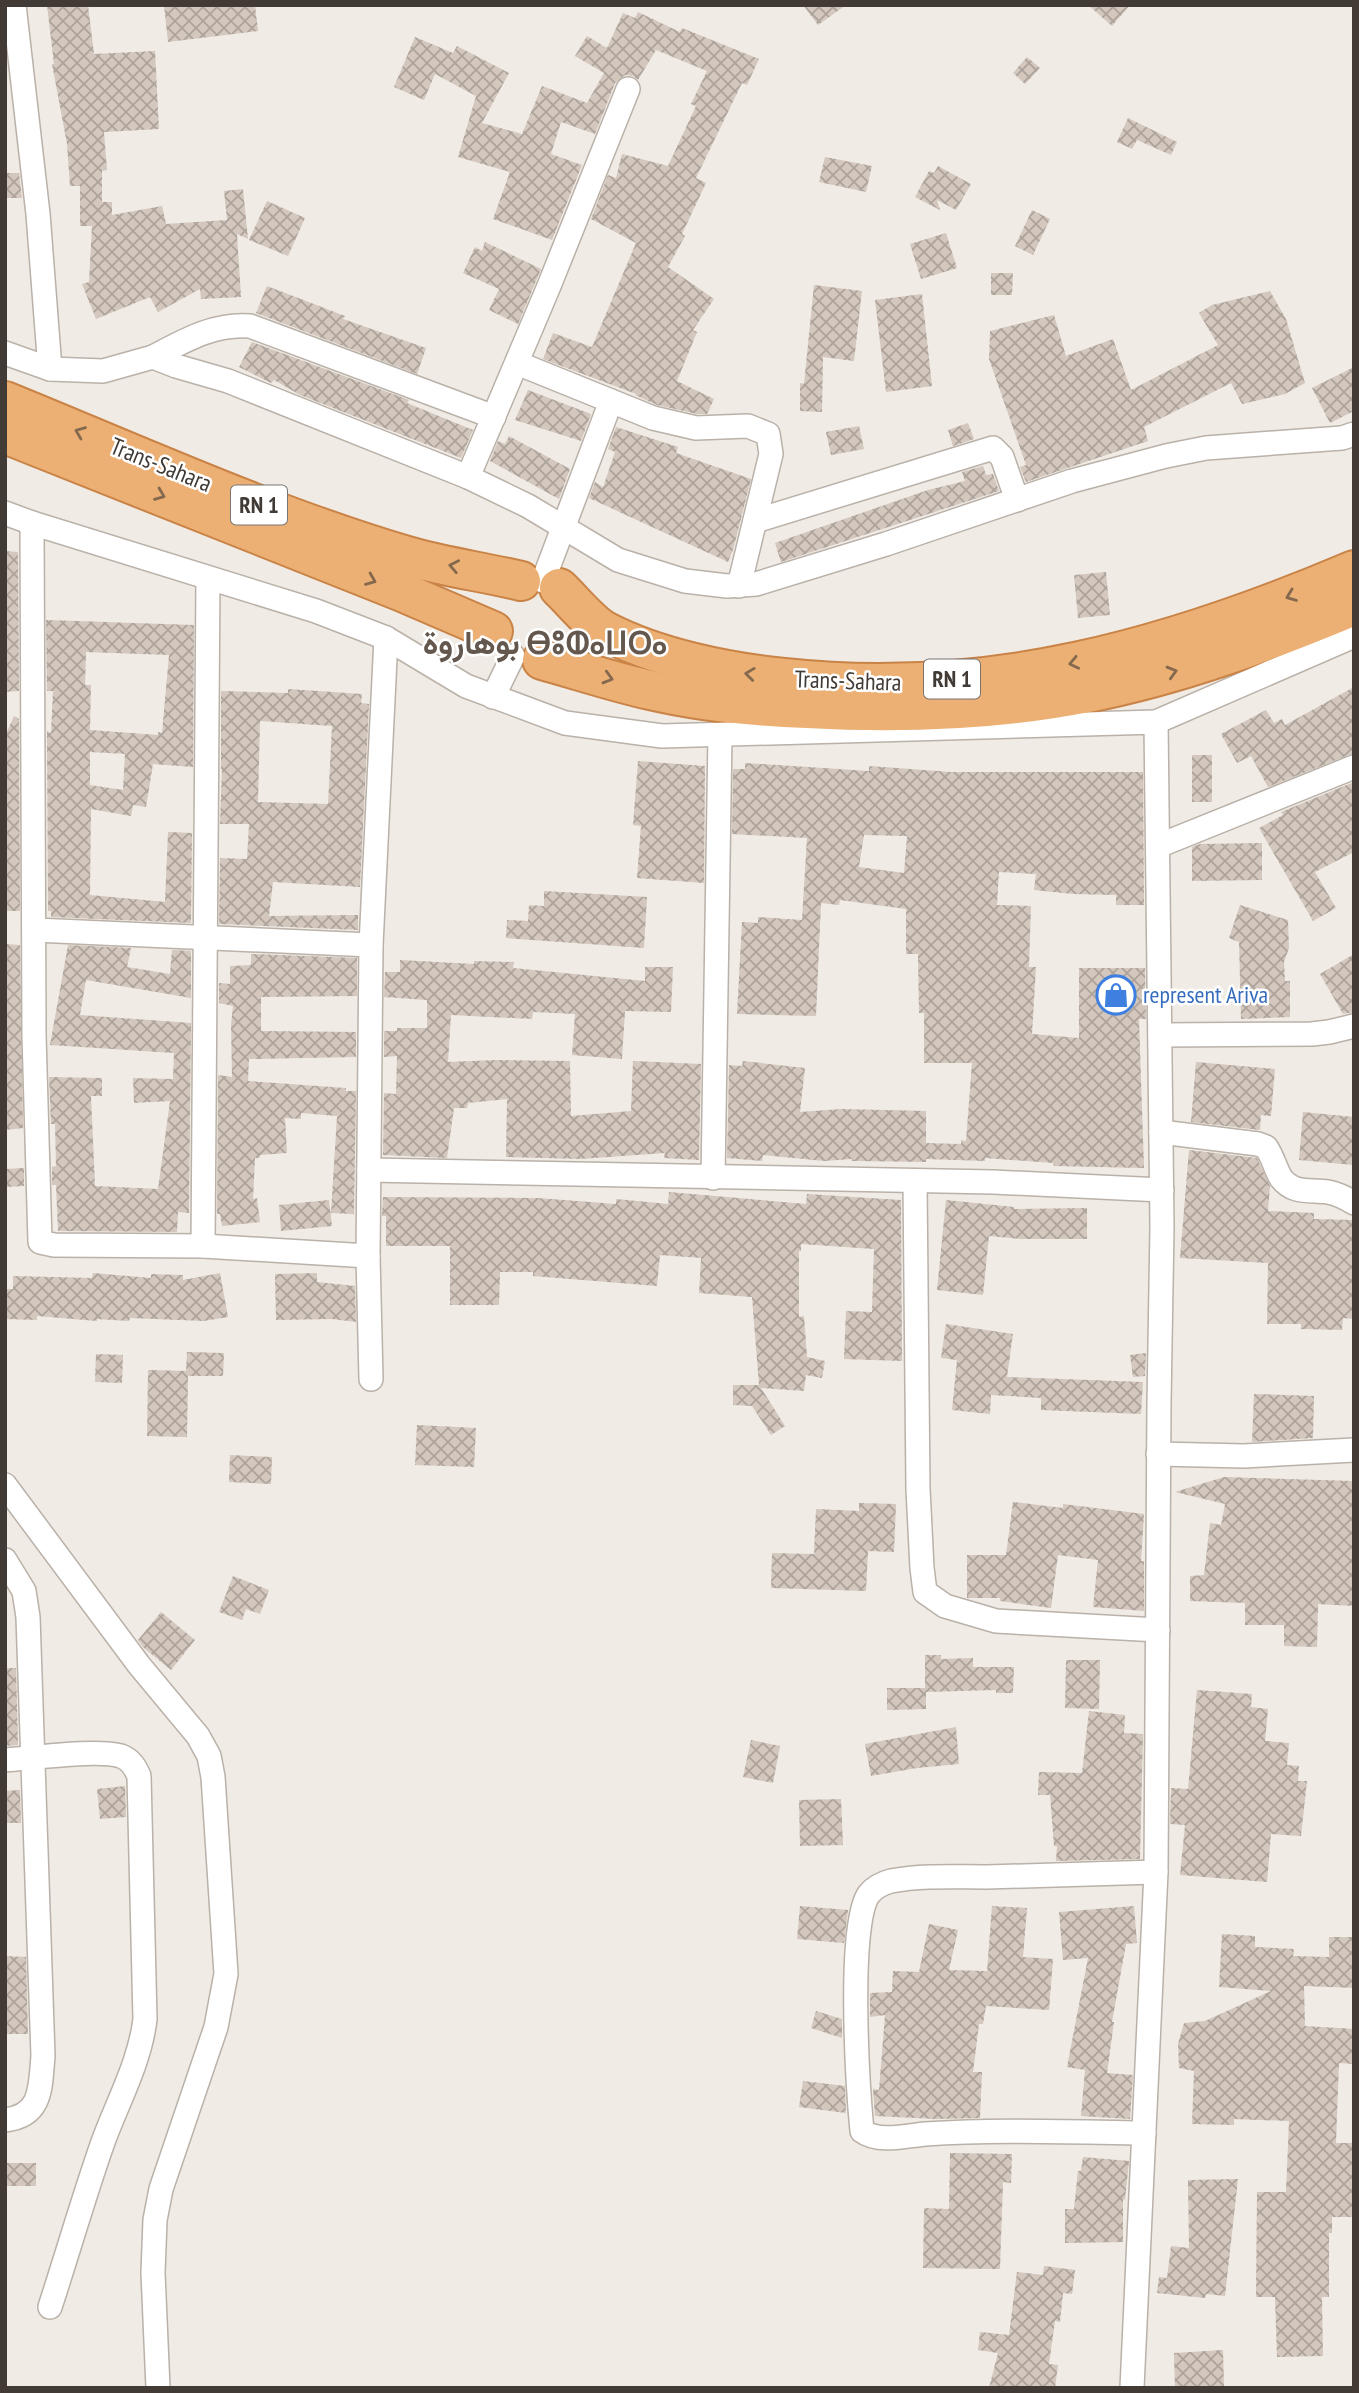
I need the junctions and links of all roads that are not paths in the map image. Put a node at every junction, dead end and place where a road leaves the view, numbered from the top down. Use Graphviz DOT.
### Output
graph roads {
  1 [pos="14,5"];
  2 [pos="628,89"];
  3 [pos="5,353"];
  4 [pos="153,357"];
  5 [pos="517,363"];
  6 [pos="50,369"];
  7 [pos="5,401"];
  8 [pos="611,401"];
  9 [pos="494,417"];
  10 [pos="5,434"];
  11 [pos="1354,434"];
  12 [pos="468,477"];
  13 [pos="1017,500"];
  14 [pos="5,513"];
  15 [pos="755,521"];
  16 [pos="32,523"];
  17 [pos="565,528"];
  18 [pos="1354,570"];
  19 [pos="208,578"];
  20 [pos="541,583"];
  21 [pos="739,586"];
  22 [pos="1354,606"];
  23 [pos="1354,636"];
  24 [pos="386,638"];
  25 [pos="516,649"];
  26 [pos="494,697"];
  27 [pos="1157,722"];
  28 [pos="720,735"];
  29 [pos="1354,767"];
  30 [pos="1158,846"];
  31 [pos="35,930"];
  32 [pos="206,939"];
  33 [pos="371,945"];
  34 [pos="1354,1026"];
  35 [pos="1160,1035"];
  36 [pos="1161,1132"];
  37 [pos="369,1170"];
  38 [pos="713,1178"];
  39 [pos="915,1182"];
  40 [pos="1162,1190"];
  41 [pos="1354,1203"];
  42 [pos="203,1246"];
  43 [pos="368,1256"];
  44 [pos="371,1379"];
  45 [pos="1354,1450"];
  46 [pos="1158,1454"];
  47 [pos="5,1485"];
  48 [pos="5,1560"];
  49 [pos="1158,1630"];
  50 [pos="33,1758"];
  51 [pos="5,1760"];
  52 [pos="1156,1872"];
  53 [pos="5,2120"];
  54 [pos="1144,2133"];
  55 [pos="50,2307"];
  56 [pos="158,2388"];
  57 [pos="1132,2388"];
  1 -- 6 [label="street"];
  2 -- 5 [label="street"];
  3 -- 6 [label="street"];
  4 -- 6 [label="street"];
  4 -- 9 [label="street"];
  4 -- 12 [label="street"];
  5 -- 8 [label="street"];
  5 -- 9 [label="street"];
  20 -- 7 [label="highway, Trans-Sahara / RN 1, one-way"];
  8 -- 15 [label="street"];
  8 -- 17 [label="street"];
  9 -- 12 [label="street"];
  10 -- 25 [label="highway, Trans-Sahara / RN 1, one-way"];
  11 -- 13 [label="street"];
  12 -- 17 [label="street"];
  13 -- 15 [label="street"];
  13 -- 21 [label="street"];
  14 -- 16 [label="street"];
  15 -- 21 [label="street"];
  16 -- 19 [label="street"];
  16 -- 31 [label="street"];
  17 -- 20 [label="street"];
  17 -- 21 [label="street"];
  18 -- 20 [label="highway, Trans-Sahara / RN 1, one-way"];
  19 -- 24 [label="street"];
  19 -- 32 [label="street"];
  20 -- 25 [label="highway"];
  20 -- 25 [label="highway"];
  25 -- 22 [label="highway, Trans-Sahara / RN 1, one-way"];
  23 -- 27 [label="street"];
  24 -- 26 [label="street"];
  24 -- 33 [label="street"];
  25 -- 26 [label="street"];
  26 -- 28 [label="street"];
  27 -- 28 [label="street"];
  27 -- 30 [label="street"];
  28 -- 38 [label="street"];
  29 -- 30 [label="street"];
  30 -- 35 [label="street"];
  31 -- 32 [label="street"];
  31 -- 42 [label="street"];
  32 -- 33 [label="street"];
  32 -- 42 [label="street"];
  33 -- 37 [label="street"];
  34 -- 35 [label="street"];
  35 -- 36 [label="street"];
  36 -- 40 [label="street"];
  36 -- 41 [label="street"];
  37 -- 38 [label="street"];
  37 -- 43 [label="street"];
  38 -- 39 [label="street"];
  39 -- 40 [label="street"];
  39 -- 49 [label="street"];
  40 -- 46 [label="street"];
  42 -- 43 [label="street"];
  43 -- 44 [label="street"];
  45 -- 46 [label="street"];
  46 -- 49 [label="street"];
  47 -- 56 [label="street"];
  48 -- 50 [label="street"];
  49 -- 52 [label="street"];
  50 -- 51 [label="street"];
  50 -- 53 [label="street"];
  50 -- 55 [label="street"];
  52 -- 54 [label="street"];
  52 -- 54 [label="street"];
  54 -- 57 [label="street"];
}
